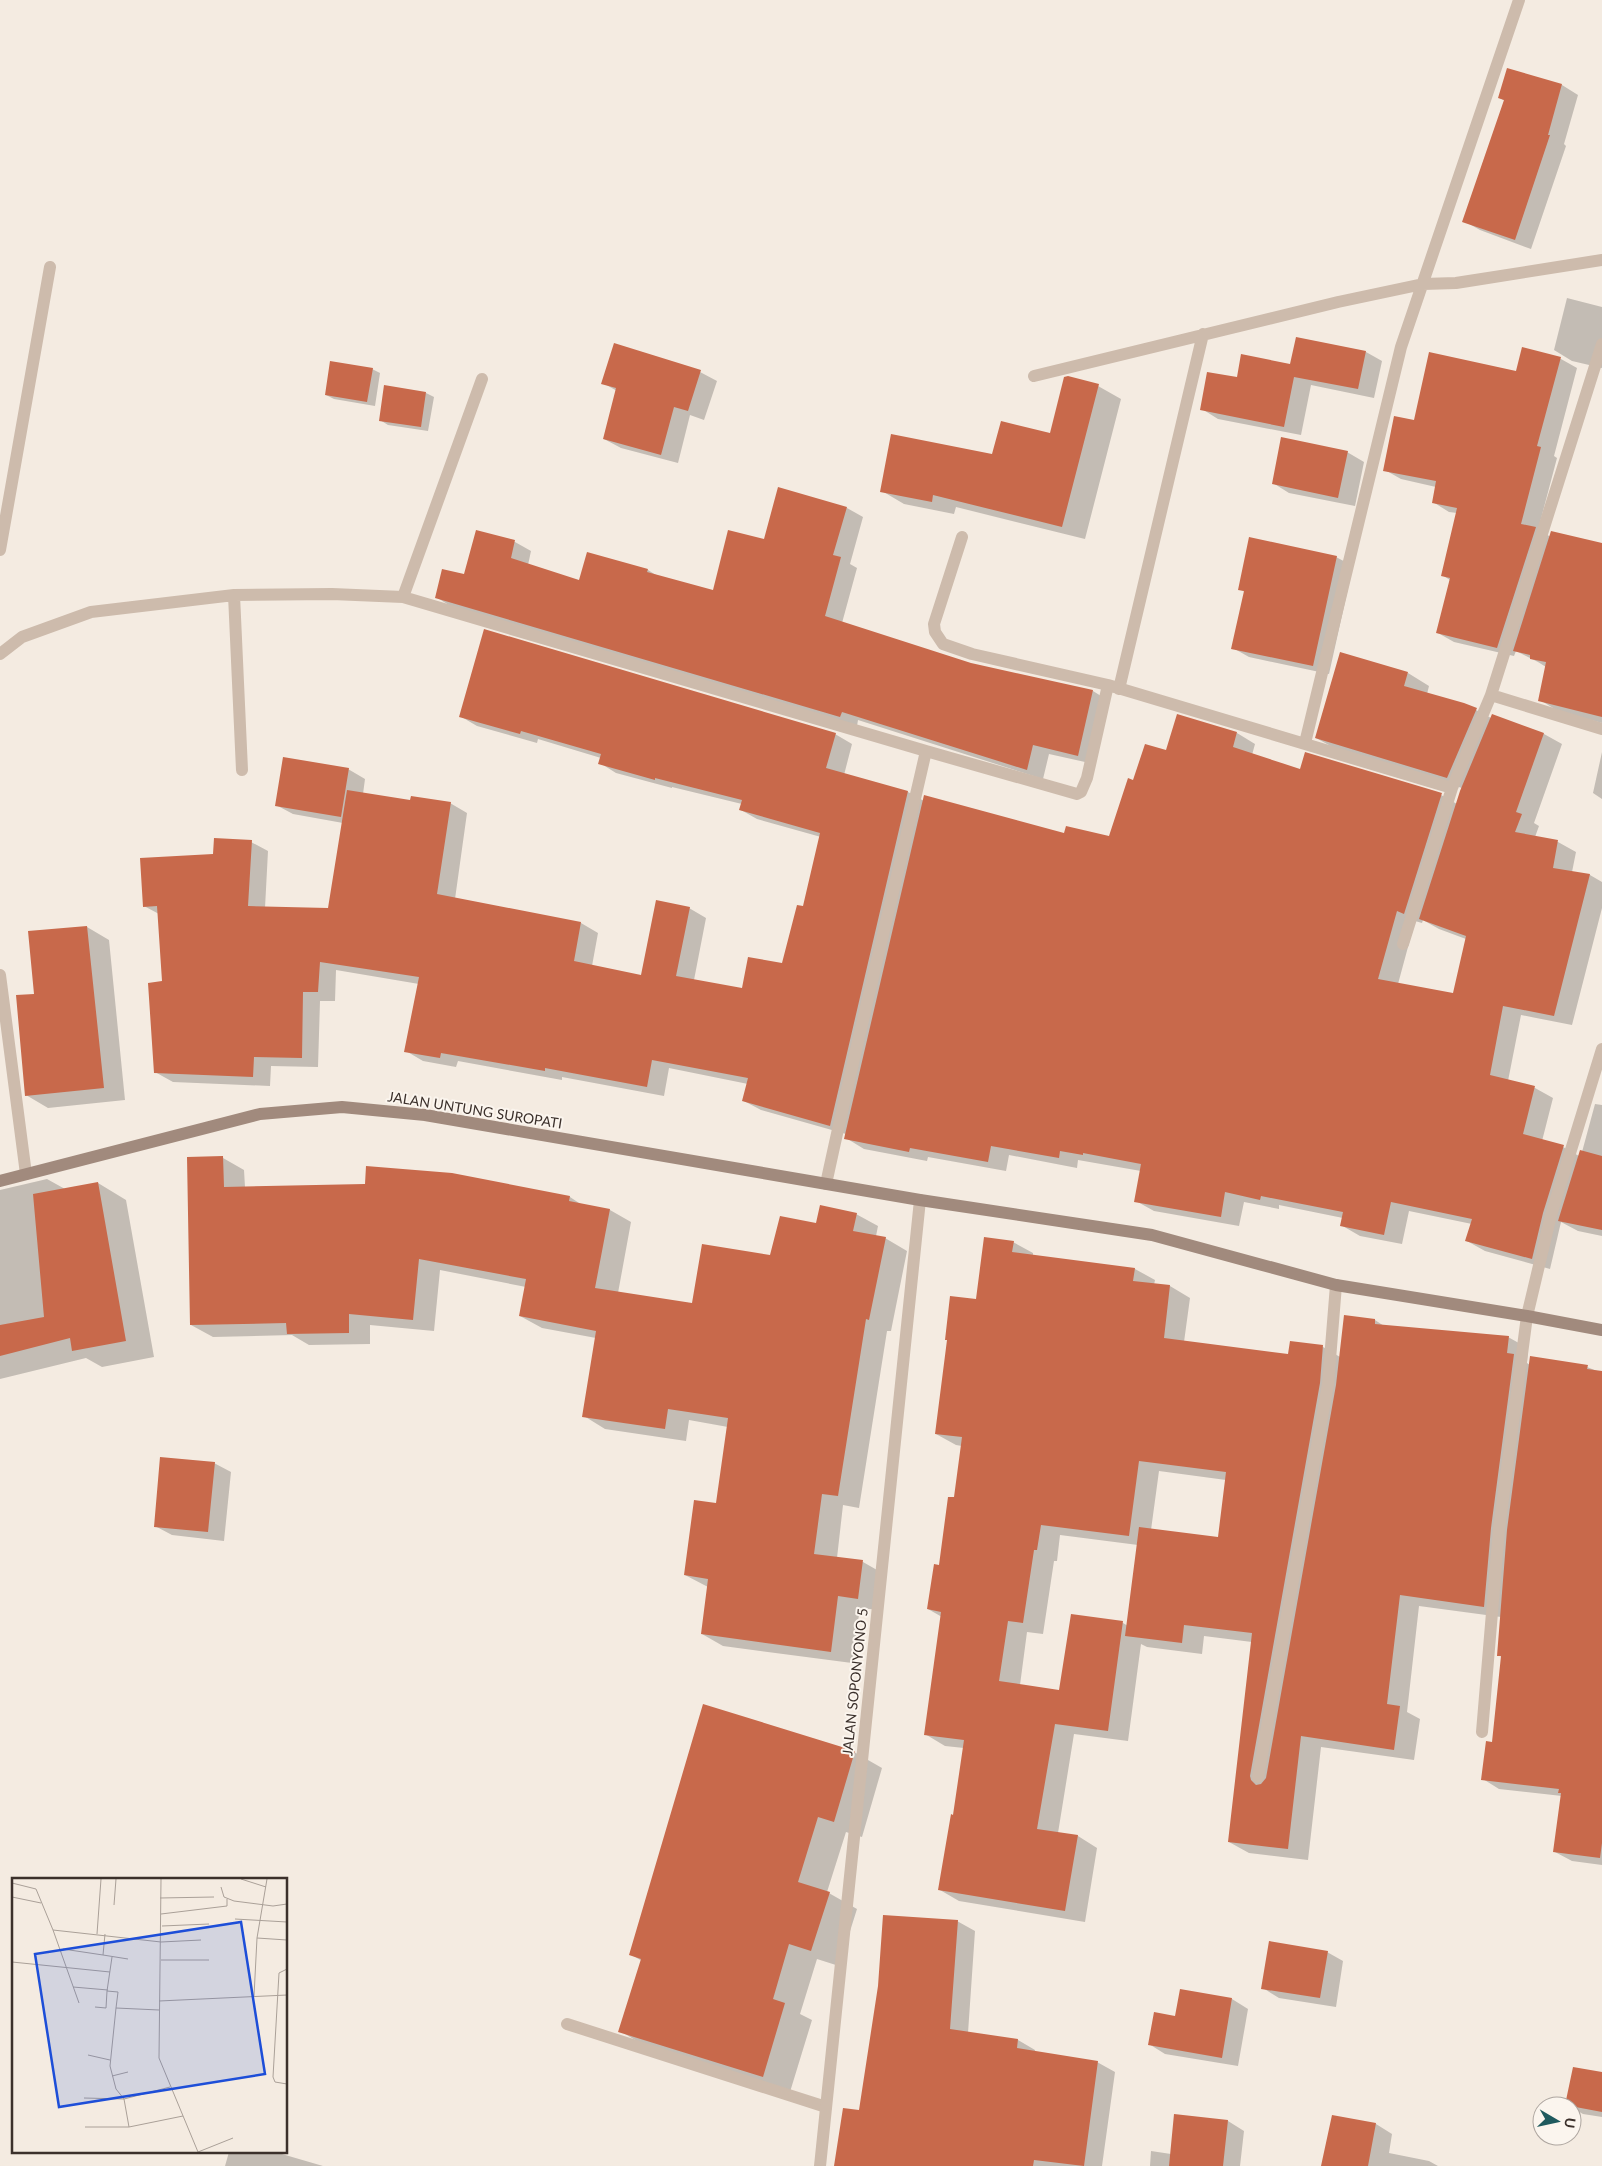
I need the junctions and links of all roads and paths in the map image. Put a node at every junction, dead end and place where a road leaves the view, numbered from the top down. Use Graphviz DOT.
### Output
graph roads {
  1 [pos="1519,0"];
  2 [pos="1602,260"];
  3 [pos="50,267"];
  4 [pos="1423,284"];
  5 [pos="1203,334"];
  6 [pos="1602,344"];
  7 [pos="1034,376"];
  8 [pos="482,379"];
  9 [pos="962,537"];
  10 [pos="0,550"];
  11 [pos="234,595"];
  12 [pos="403,597"];
  13 [pos="0,654"];
  14 [pos="1113,687"];
  15 [pos="1491,695"];
  16 [pos="1602,728"];
  17 [pos="1305,743"];
  18 [pos="926,751"];
  19 [pos="242,770"];
  20 [pos="1452,788"];
  21 [pos="1403,944"];
  22 [pos="0,975"];
  23 [pos="1602,1049"];
  24 [pos="26,1174"];
  25 [pos="0,1181"];
  26 [pos="826,1184"];
  27 [pos="920,1200"];
  28 [pos="1336,1285"];
  29 [pos="1526,1316"];
  30 [pos="1602,1330"];
  31 [pos="1482,1732"];
  32 [pos="1258,1778"];
  33 [pos="567,2024"];
  34 [pos="826,2107"];
  35 [pos="820,2166"];
  1 -- 4 [label="street"];
  2 -- 4 [label="street"];
  3 -- 10 [label="street"];
  4 -- 5 [label="street"];
  4 -- 17 [label="street"];
  5 -- 7 [label="street"];
  5 -- 14 [label="street"];
  6 -- 15 [label="street"];
  8 -- 12 [label="street"];
  9 -- 14 [label="street"];
  11 -- 12 [label="street"];
  11 -- 13 [label="street"];
  11 -- 19 [label="street"];
  12 -- 18 [label="street"];
  14 -- 17 [label="street"];
  14 -- 18 [label="street"];
  15 -- 16 [label="street"];
  15 -- 20 [label="street"];
  17 -- 20 [label="street"];
  18 -- 26 [label="street"];
  20 -- 21 [label="street"];
  22 -- 24 [label="street"];
  23 -- 29 [label="street"];
  24 -- 25 [label="main road, JALAN UNTUNG SUROPATI"];
  24 -- 26 [label="main road, JALAN UNTUNG SUROPATI"];
  26 -- 27 [label="main road, JALAN UNTUNG SUROPATI"];
  27 -- 28 [label="main road, JALAN UNTUNG SUROPATI"];
  27 -- 34 [label="street, JALAN SOPONYONO 5"];
  28 -- 29 [label="main road, JALAN UNTUNG SUROPATI"];
  28 -- 32 [label="street"];
  29 -- 30 [label="main road, JALAN UNTUNG SUROPATI"];
  29 -- 31 [label="street"];
  33 -- 34 [label="street"];
  34 -- 35 [label="street, JALAN SOPONYONO 5"];
}
